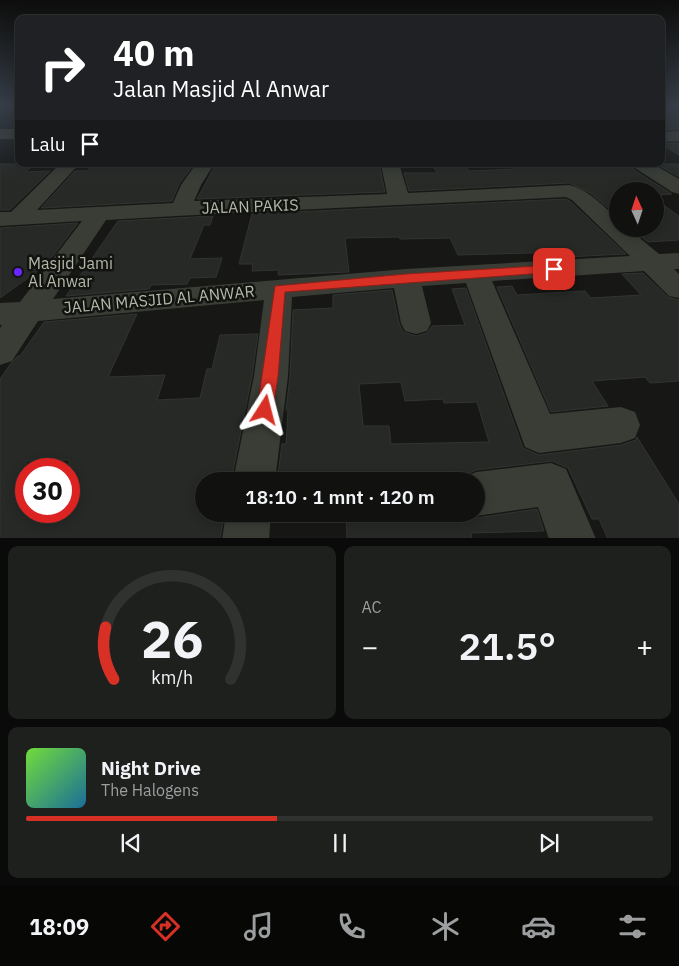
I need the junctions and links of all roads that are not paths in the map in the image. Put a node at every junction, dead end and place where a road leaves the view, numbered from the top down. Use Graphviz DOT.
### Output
graph roads {
  1 [pos="0,134"];
  2 [pos="15,134"];
  3 [pos="679,136"];
  4 [pos="665,137"];
  5 [pos="67,167"];
  6 [pos="203,167"];
  7 [pos="391,167"];
  8 [pos="646,167"];
  9 [pos="679,188"];
  10 [pos="399,199"];
  11 [pos="181,208"];
  12 [pos="100,212"];
  13 [pos="9,219"];
  14 [pos="661,262"];
  15 [pos="476,274"];
  16 [pos="406,278"];
  17 [pos="279,288"];
  18 [pos="679,289"];
  19 [pos="14,312"];
  20 [pos="416,323"];
  21 [pos="0,352"];
  22 [pos="621,425"];
  23 [pos="255,472"];
  24 [pos="485,493"];
  25 [pos="248,522"];
  26 [pos="245,538"];
  27 [pos="574,538"];
  1 -- 2 [label="street"];
  3 -- 4 [label="street"];
  5 -- 13 [label="street"];
  6 -- 11 [label="street"];
  7 -- 10 [label="street"];
  8 -- 9 [label="street"];
  10 -- 11 [label="street, JALAN PAKIS"];
  10 -- 14 [label="street, JALAN PAKIS"];
  11 -- 12 [label="street, JALAN PAKIS"];
  12 -- 13 [label="street, JALAN PAKIS"];
  12 -- 19 [label="street, JALAN MASJID AL ANWAR"];
  14 -- 15 [label="street, JALAN MASJID AL ANWAR"];
  14 -- 18 [label="street, JALAN PAKIS"];
  15 -- 16 [label="street, JALAN MASJID AL ANWAR"];
  15 -- 22 [label="street"];
  16 -- 17 [label="street, JALAN MASJID AL ANWAR"];
  16 -- 20 [label="street"];
  17 -- 19 [label="street, JALAN MASJID AL ANWAR"];
  17 -- 23 [label="street"];
  19 -- 21 [label="street, JALAN MASJID AL ANWAR"];
  24 -- 27 [label="street"];
  25 -- 26 [label="street"];
}
